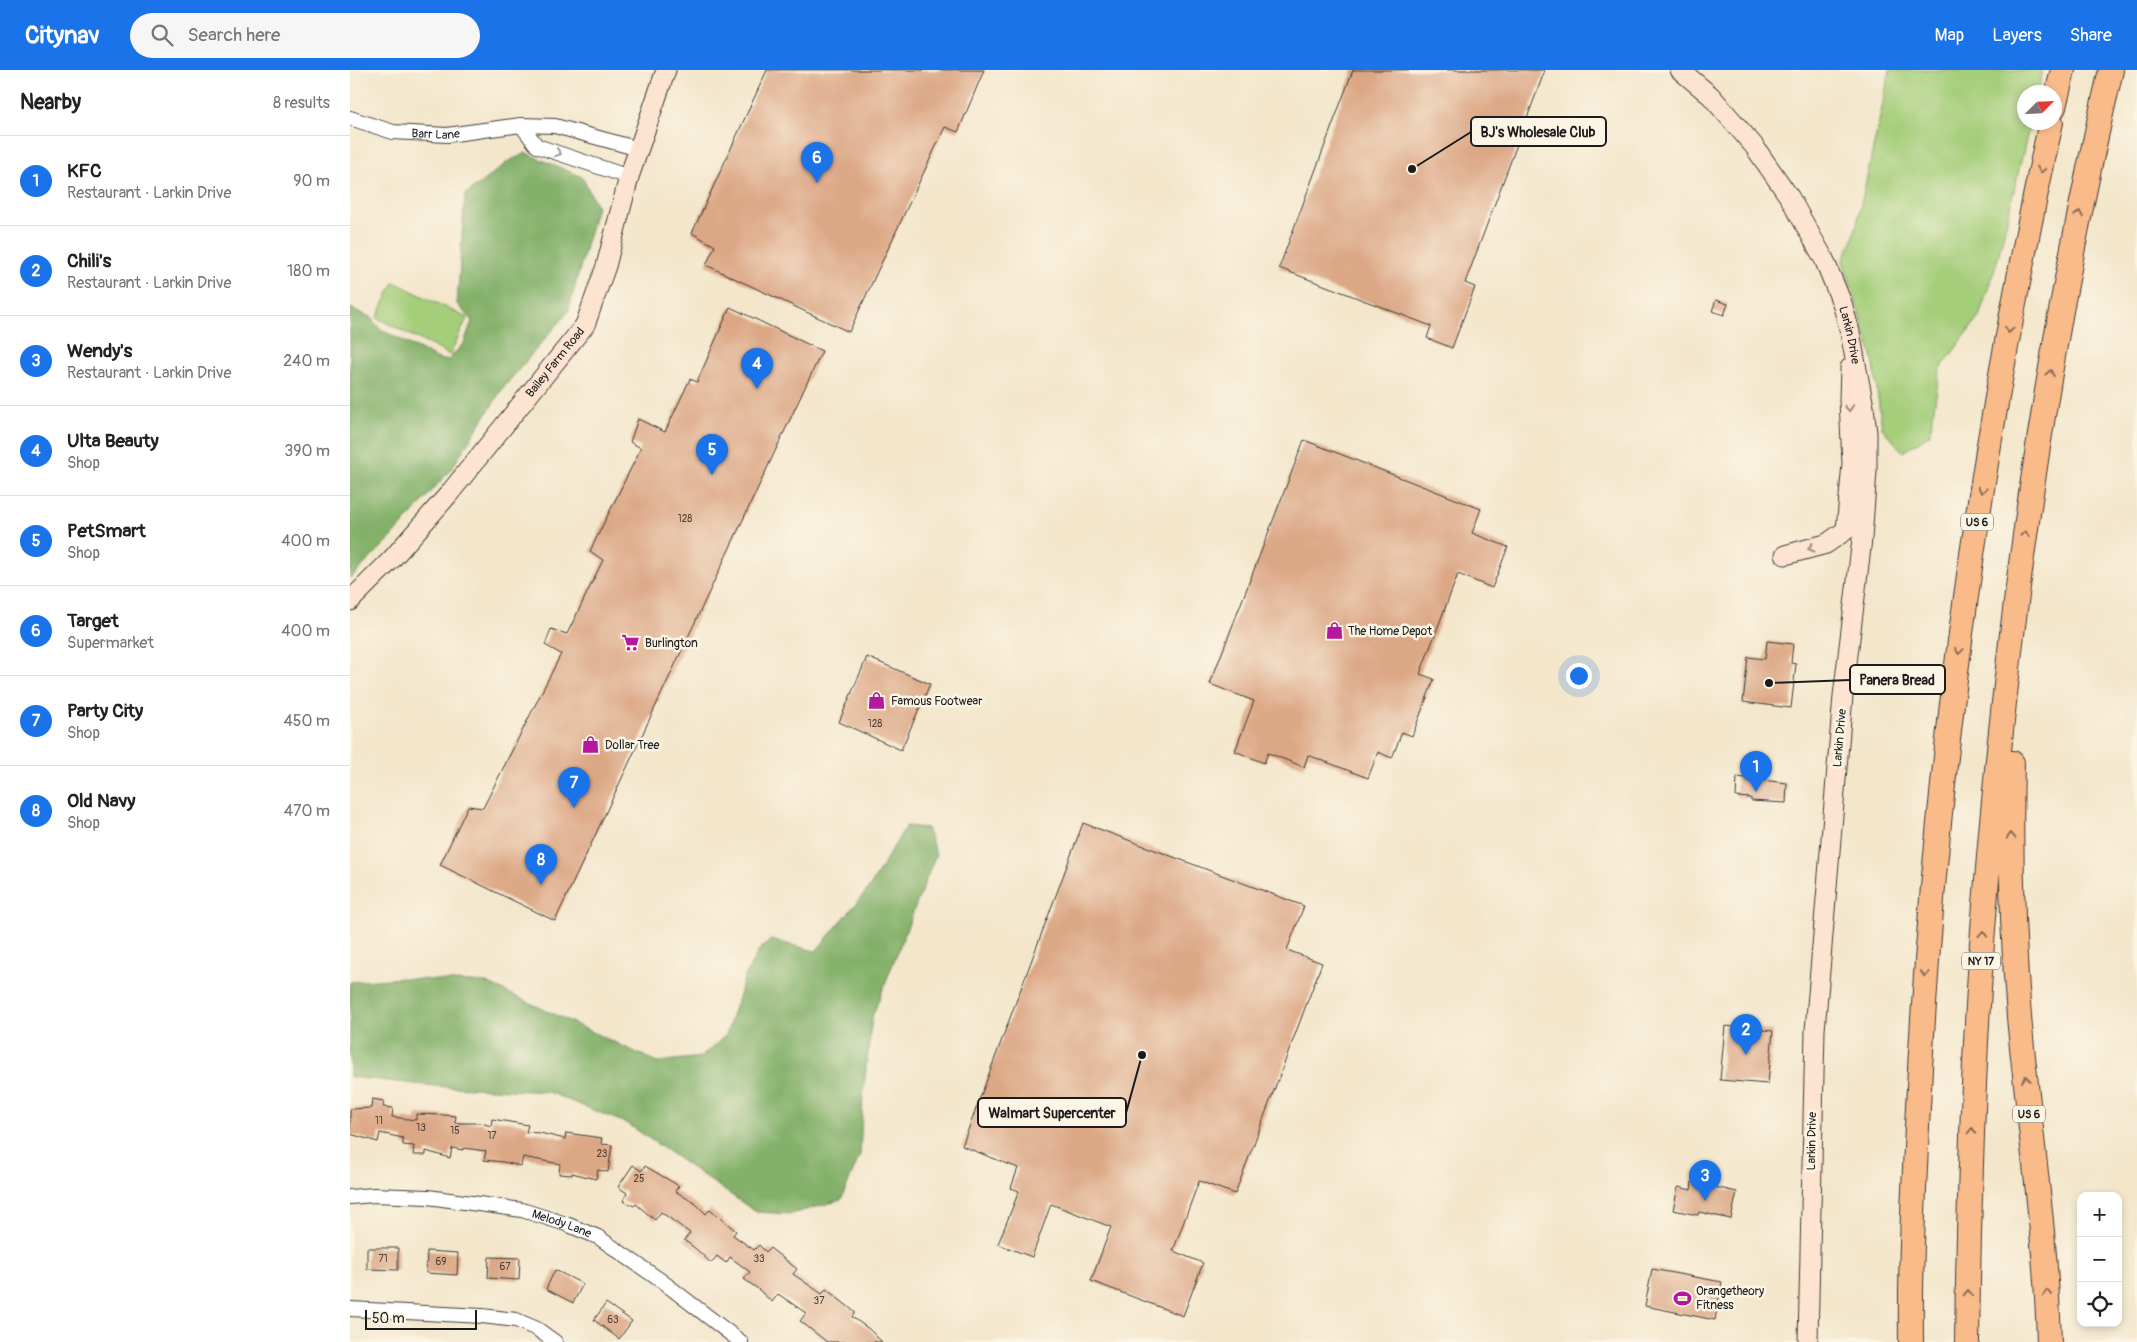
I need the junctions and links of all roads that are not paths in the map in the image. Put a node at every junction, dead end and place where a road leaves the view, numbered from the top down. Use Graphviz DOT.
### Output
graph roads {
  1 [pos="666,70"];
  2 [pos="1680,70"];
  3 [pos="2063,70"];
  4 [pos="2111,70"];
  5 [pos="2059,85"];
  6 [pos="350,118"];
  7 [pos="521,125"];
  8 [pos="2049,130"];
  9 [pos="639,149"];
  10 [pos="629,177"];
  11 [pos="1856,362"];
  12 [pos="1785,555"];
  13 [pos="2018,582"];
  14 [pos="350,601"];
  15 [pos="1915,1170"];
  16 [pos="350,1197"];
  17 [pos="350,1309"];
  18 [pos="555,1342"];
  19 [pos="741,1342"];
  20 [pos="1808,1342"];
  21 [pos="1897,1342"];
  22 [pos="1911,1342"];
  23 [pos="1967,1342"];
  24 [pos="2049,1342"];
  1 -- 9 [label="street, Bailey Farm Road"];
  2 -- 11 [label="street, Larkin Drive"];
  3 -- 5 [label="highway"];
  13 -- 4 [label="highway, US 6, one-way"];
  6 -- 7 [label="street, Barr Lane"];
  7 -- 9 [label="street, Barr Lane"];
  7 -- 10 [label="street, one-way"];
  8 -- 15 [label="highway, US 6, one-way"];
  9 -- 10 [label="street, Bailey Farm Road"];
  10 -- 14 [label="street, Bailey Farm Road"];
  11 -- 12 [label="street, one-way"];
  11 -- 20 [label="street, Larkin Drive"];
  23 -- 13 [label="highway, NY 17, one-way"];
  24 -- 13 [label="highway, US 6, one-way"];
  15 -- 21 [label="highway, US 6"];
  15 -- 22 [label="highway"];
  16 -- 19 [label="street, Melody Lane"];
  17 -- 18 [label="street"];
}
